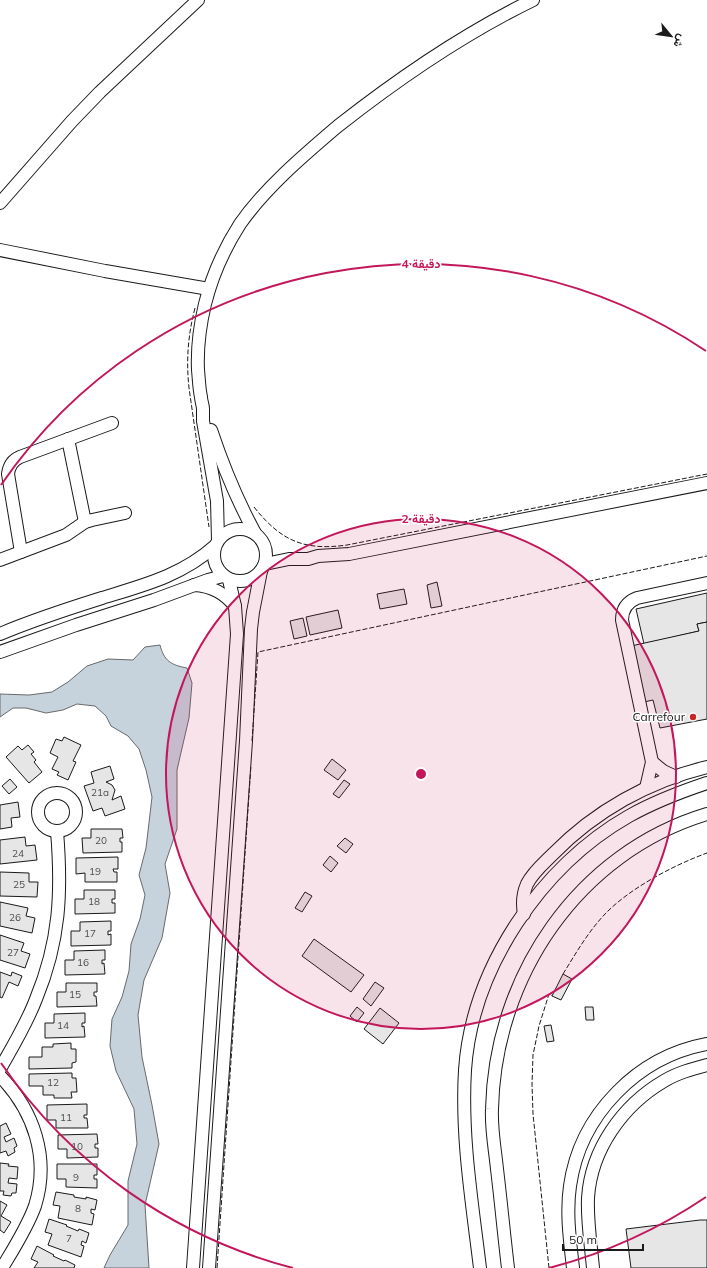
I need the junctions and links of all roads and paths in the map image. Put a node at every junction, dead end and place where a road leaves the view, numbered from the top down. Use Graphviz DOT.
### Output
graph roads {
  1 [pos="198,0"];
  2 [pos="533,0"];
  3 [pos="0,203"];
  4 [pos="0,250"];
  5 [pos="209,289"];
  6 [pos="203,408"];
  7 [pos="112,423"];
  8 [pos="68,439"];
  9 [pos="707,483"];
  10 [pos="125,513"];
  11 [pos="85,522"];
  12 [pos="255,534"];
  13 [pos="217,543"];
  14 [pos="21,552"];
  15 [pos="0,560"];
  16 [pos="263,568"];
  17 [pos="226,578"];
  18 [pos="707,583"];
  19 [pos="193,585"];
  20 [pos="235,606"];
  21 [pos="0,634"];
  22 [pos="0,652"];
  23 [pos="652,762"];
  24 [pos="707,767"];
  25 [pos="676,777"];
  26 [pos="707,783"];
  27 [pos="646,788"];
  28 [pos="707,814"];
  29 [pos="587,824"];
  30 [pos="613,826"];
  31 [pos="57,831"];
  32 [pos="524,914"];
  33 [pos="707,1044"];
  34 [pos="707,1065"];
  35 [pos="0,1069"];
  36 [pos="0,1076"];
  37 [pos="2,1268"];
  38 [pos="193,1268"];
  39 [pos="209,1268"];
  40 [pos="480,1268"];
  41 [pos="508,1268"];
  42 [pos="573,1268"];
  43 [pos="593,1268"];
  1 -- 3 [label="street"];
  2 -- 5 [label="street"];
  4 -- 5 [label="street"];
  5 -- 6 [label="street"];
  6 -- 12 [label="street"];
  6 -- 13 [label="street"];
  7 -- 8 [label="street"];
  8 -- 11 [label="street"];
  8 -- 14 [label="street"];
  9 -- 16 [label="street"];
  10 -- 11 [label="street"];
  11 -- 14 [label="street"];
  12 -- 13 [label="street"];
  12 -- 16 [label="street"];
  13 -- 17 [label="street"];
  13 -- 21 [label="street"];
  14 -- 15 [label="street"];
  16 -- 17 [label="street"];
  16 -- 39 [label="street"];
  17 -- 19 [label="street"];
  17 -- 20 [label="street"];
  18 -- 23 [label="street"];
  19 -- 20 [label="street"];
  19 -- 22 [label="street"];
  20 -- 38 [label="street"];
  23 -- 25 [label="street"];
  23 -- 27 [label="street"];
  24 -- 25 [label="street"];
  25 -- 27 [label="street"];
  26 -- 30 [label="street"];
  27 -- 29 [label="street"];
  28 -- 41 [label="street"];
  29 -- 30 [label="street"];
  29 -- 32 [label="street"];
  30 -- 32 [label="street"];
  31 -- 35 [label="street"];
  32 -- 40 [label="street"];
  33 -- 42 [label="street"];
  34 -- 43 [label="street"];
  36 -- 37 [label="street"];
}
